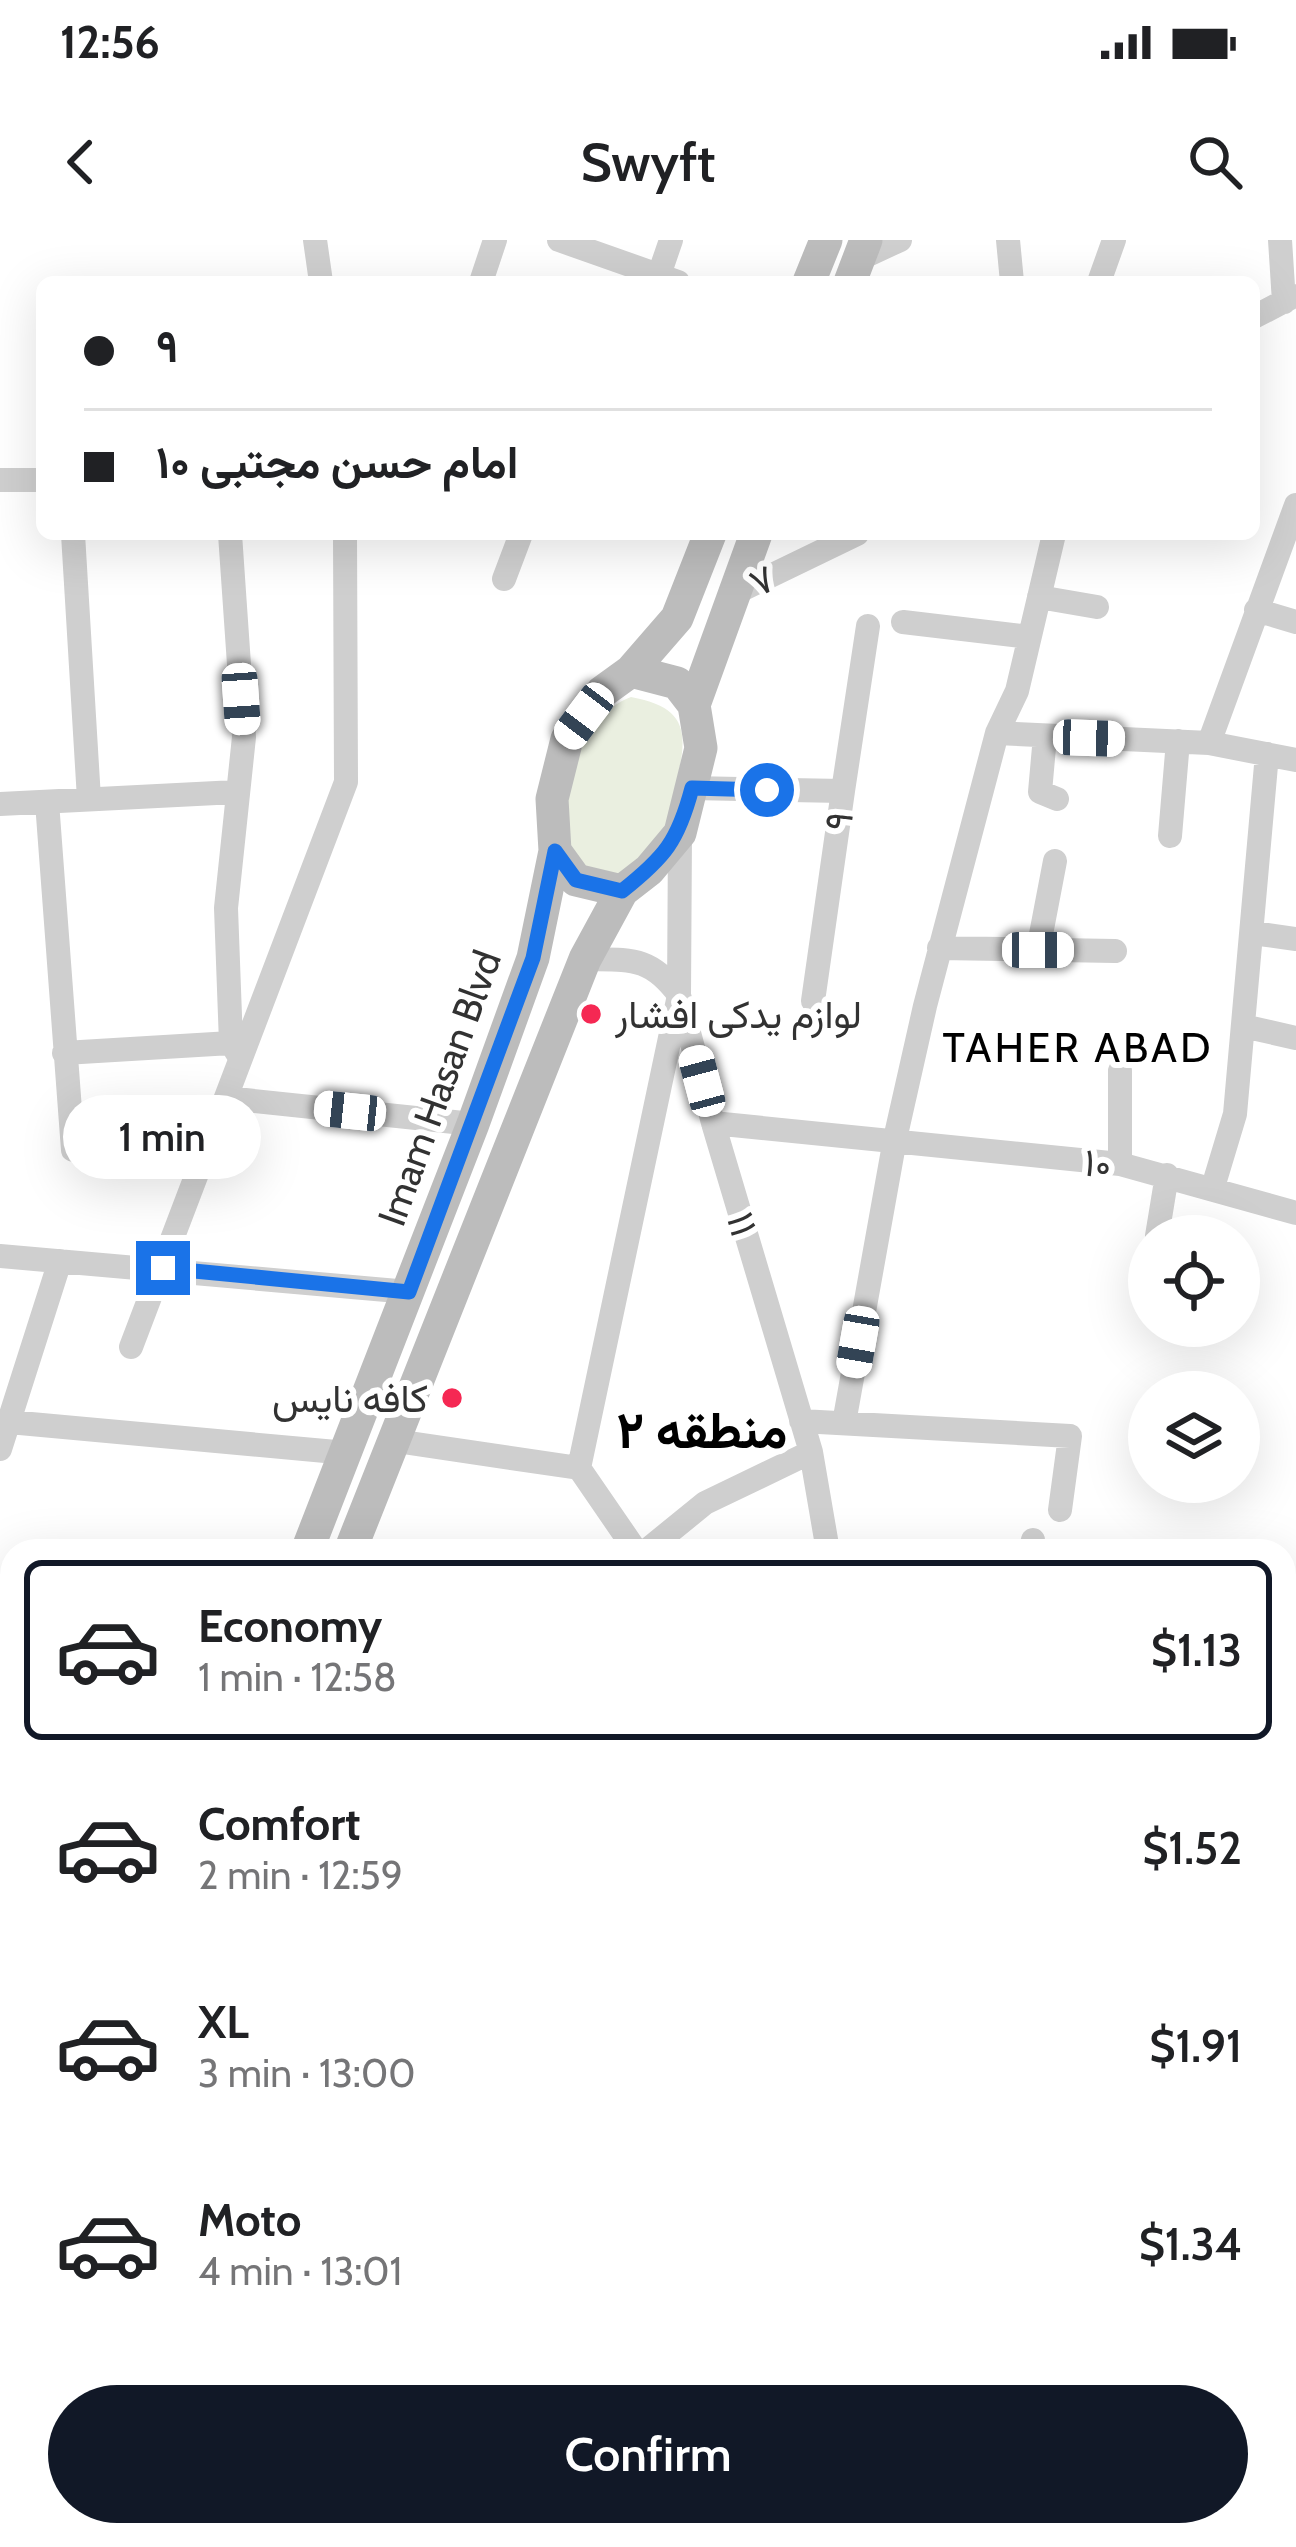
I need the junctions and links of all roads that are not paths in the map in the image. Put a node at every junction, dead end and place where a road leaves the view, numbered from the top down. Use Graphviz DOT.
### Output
graph roads {
  1 [pos="316,240"];
  2 [pos="495,240"];
  3 [pos="560,240"];
  4 [pos="670,240"];
  5 [pos="826,240"];
  6 [pos="900,240"];
  7 [pos="1008,240"];
  8 [pos="1114,240"];
  9 [pos="1280,240"];
  10 [pos="859,260"];
  11 [pos="620,273"];
  12 [pos="320,276"];
  13 [pos="483,276"];
  14 [pos="669,276"];
  15 [pos="811,276"];
  16 [pos="1011,276"];
  17 [pos="1101,276"];
  18 [pos="1290,298"];
  19 [pos="1260,314"];
  20 [pos="0,480"];
  21 [pos="36,480"];
  22 [pos="1296,506"];
  23 [pos="73,540"];
  24 [pos="230,540"];
  25 [pos="344,540"];
  26 [pos="519,540"];
  27 [pos="708,540"];
  28 [pos="754,540"];
  29 [pos="845,540"];
  30 [pos="1053,540"];
  31 [pos="504,579"];
  32 [pos="733,594"];
  33 [pos="1039,597"];
  34 [pos="1097,607"];
  35 [pos="1256,610"];
  36 [pos="903,622"];
  37 [pos="1296,622"];
  38 [pos="868,626"];
  39 [pos="1030,637"];
  40 [pos="631,671"];
  41 [pos="694,705"];
  42 [pos="997,733"];
  43 [pos="1045,736"];
  44 [pos="1178,741"];
  45 [pos="1209,743"];
  46 [pos="1268,754"];
  47 [pos="1296,760"];
  48 [pos="692,788"];
  49 [pos="843,791"];
  50 [pos="236,792"];
  51 [pos="1057,799"];
  52 [pos="89,800"];
  53 [pos="47,802"];
  54 [pos="0,804"];
  55 [pos="680,833"];
  56 [pos="1170,836"];
  57 [pos="555,851"];
  58 [pos="1055,861"];
  59 [pos="622,891"];
  60 [pos="1252,934"];
  61 [pos="1296,939"];
  62 [pos="939,948"];
  63 [pos="1038,950"];
  64 [pos="1115,951"];
  65 [pos="585,959"];
  66 [pos="679,995"];
  67 [pos="813,1001"];
  68 [pos="1244,1026"];
  69 [pos="1296,1038"];
  70 [pos="235,1049"];
  71 [pos="64,1053"];
  72 [pos="1120,1071"];
  73 [pos="226,1098"];
  74 [pos="473,1124"];
  75 [pos="713,1124"];
  76 [pos="896,1139"];
  77 [pos="74,1150"];
  78 [pos="1120,1164"];
  79 [pos="1167,1175"];
  80 [pos="1213,1187"];
  81 [pos="1296,1213"];
  82 [pos="1160,1215"];
  83 [pos="0,1256"];
  84 [pos="60,1261"];
  85 [pos="163,1268"];
  86 [pos="409,1292"];
  87 [pos="131,1347"];
  88 [pos="801,1421"];
  89 [pos="9,1423"];
  90 [pos="844,1424"];
  91 [pos="396,1441"];
  92 [pos="0,1449"];
  93 [pos="811,1452"];
  94 [pos="346,1453"];
  95 [pos="579,1468"];
  96 [pos="1060,1510"];
  97 [pos="313,1539"];
  98 [pos="355,1539"];
  99 [pos="628,1539"];
  100 [pos="661,1539"];
  101 [pos="825,1539"];
  1 -- 12 [label="street"];
  2 -- 13 [label="street"];
  3 -- 11 [label="street"];
  4 -- 14 [label="street"];
  5 -- 15 [label="main road"];
  6 -- 10 [label="street"];
  7 -- 16 [label="street"];
  8 -- 17 [label="street"];
  9 -- 18 [label="street"];
  18 -- 19 [label="street"];
  20 -- 21 [label="street"];
  22 -- 35 [label="street"];
  23 -- 52 [label="street"];
  24 -- 50 [label="street"];
  25 -- 70 [label="street"];
  26 -- 31 [label="street"];
  27 -- 40 [label="main road"];
  28 -- 32 [label="main road"];
  29 -- 32 [label="street, ۷"];
  30 -- 33 [label="street"];
  32 -- 41 [label="main road"];
  33 -- 34 [label="street"];
  33 -- 39 [label="street"];
  35 -- 37 [label="street"];
  35 -- 45 [label="street"];
  36 -- 39 [label="street"];
  38 -- 49 [label="street"];
  39 -- 42 [label="street"];
  40 -- 41 [label="main road"];
  40 -- 57 [label="main road"];
  41 -- 48 [label="main road"];
  42 -- 43 [label="street"];
  42 -- 62 [label="street"];
  43 -- 44 [label="street"];
  43 -- 51 [label="street"];
  44 -- 45 [label="street"];
  44 -- 56 [label="street"];
  45 -- 46 [label="street"];
  46 -- 47 [label="street"];
  46 -- 60 [label="street"];
  48 -- 49 [label="street, ۹"];
  48 -- 55 [label="main road"];
  49 -- 67 [label="street, ۹"];
  50 -- 52 [label="street"];
  50 -- 70 [label="street"];
  52 -- 53 [label="street"];
  53 -- 54 [label="street"];
  53 -- 71 [label="street"];
  55 -- 59 [label="main road"];
  55 -- 66 [label="street, ۱۱"];
  57 -- 59 [label="main road"];
  57 -- 74 [label="main road, Imam Hasan Blvd"];
  58 -- 63 [label="street"];
  59 -- 65 [label="main road"];
  60 -- 61 [label="street"];
  60 -- 68 [label="street"];
  62 -- 63 [label="street"];
  62 -- 76 [label="street"];
  63 -- 64 [label="street"];
  65 -- 66 [label="street"];
  65 -- 91 [label="main road"];
  66 -- 75 [label="street, ۱۱"];
  66 -- 95 [label="street"];
  68 -- 69 [label="street"];
  68 -- 80 [label="street"];
  70 -- 71 [label="street"];
  70 -- 73 [label="street"];
  71 -- 77 [label="street"];
  72 -- 78 [label="street"];
  73 -- 74 [label="street"];
  73 -- 85 [label="street"];
  74 -- 86 [label="main road, Imam Hasan Blvd"];
  75 -- 76 [label="street, ۱۰"];
  75 -- 88 [label="street, ۱۱"];
  76 -- 78 [label="street, ۱۰"];
  76 -- 90 [label="street"];
  78 -- 79 [label="street, ۱۰"];
  79 -- 80 [label="street, ۱۰"];
  79 -- 82 [label="street"];
  80 -- 81 [label="street, ۱۰"];
  83 -- 84 [label="street"];
  84 -- 85 [label="street"];
  84 -- 89 [label="street"];
  85 -- 86 [label="street"];
  85 -- 87 [label="street"];
  86 -- 94 [label="main road, Imam Hasan Blvd"];
  88 -- 90 [label="street"];
  88 -- 93 [label="street, ۱۱"];
  89 -- 92 [label="street"];
  89 -- 94 [label="street"];
  90 -- 96 [label="street"];
  91 -- 95 [label="street"];
  91 -- 98 [label="main road"];
  93 -- 100 [label="street"];
  93 -- 101 [label="street, ۱۱"];
  94 -- 97 [label="main road, Imam Hasan Blvd"];
  95 -- 99 [label="street"];
}
